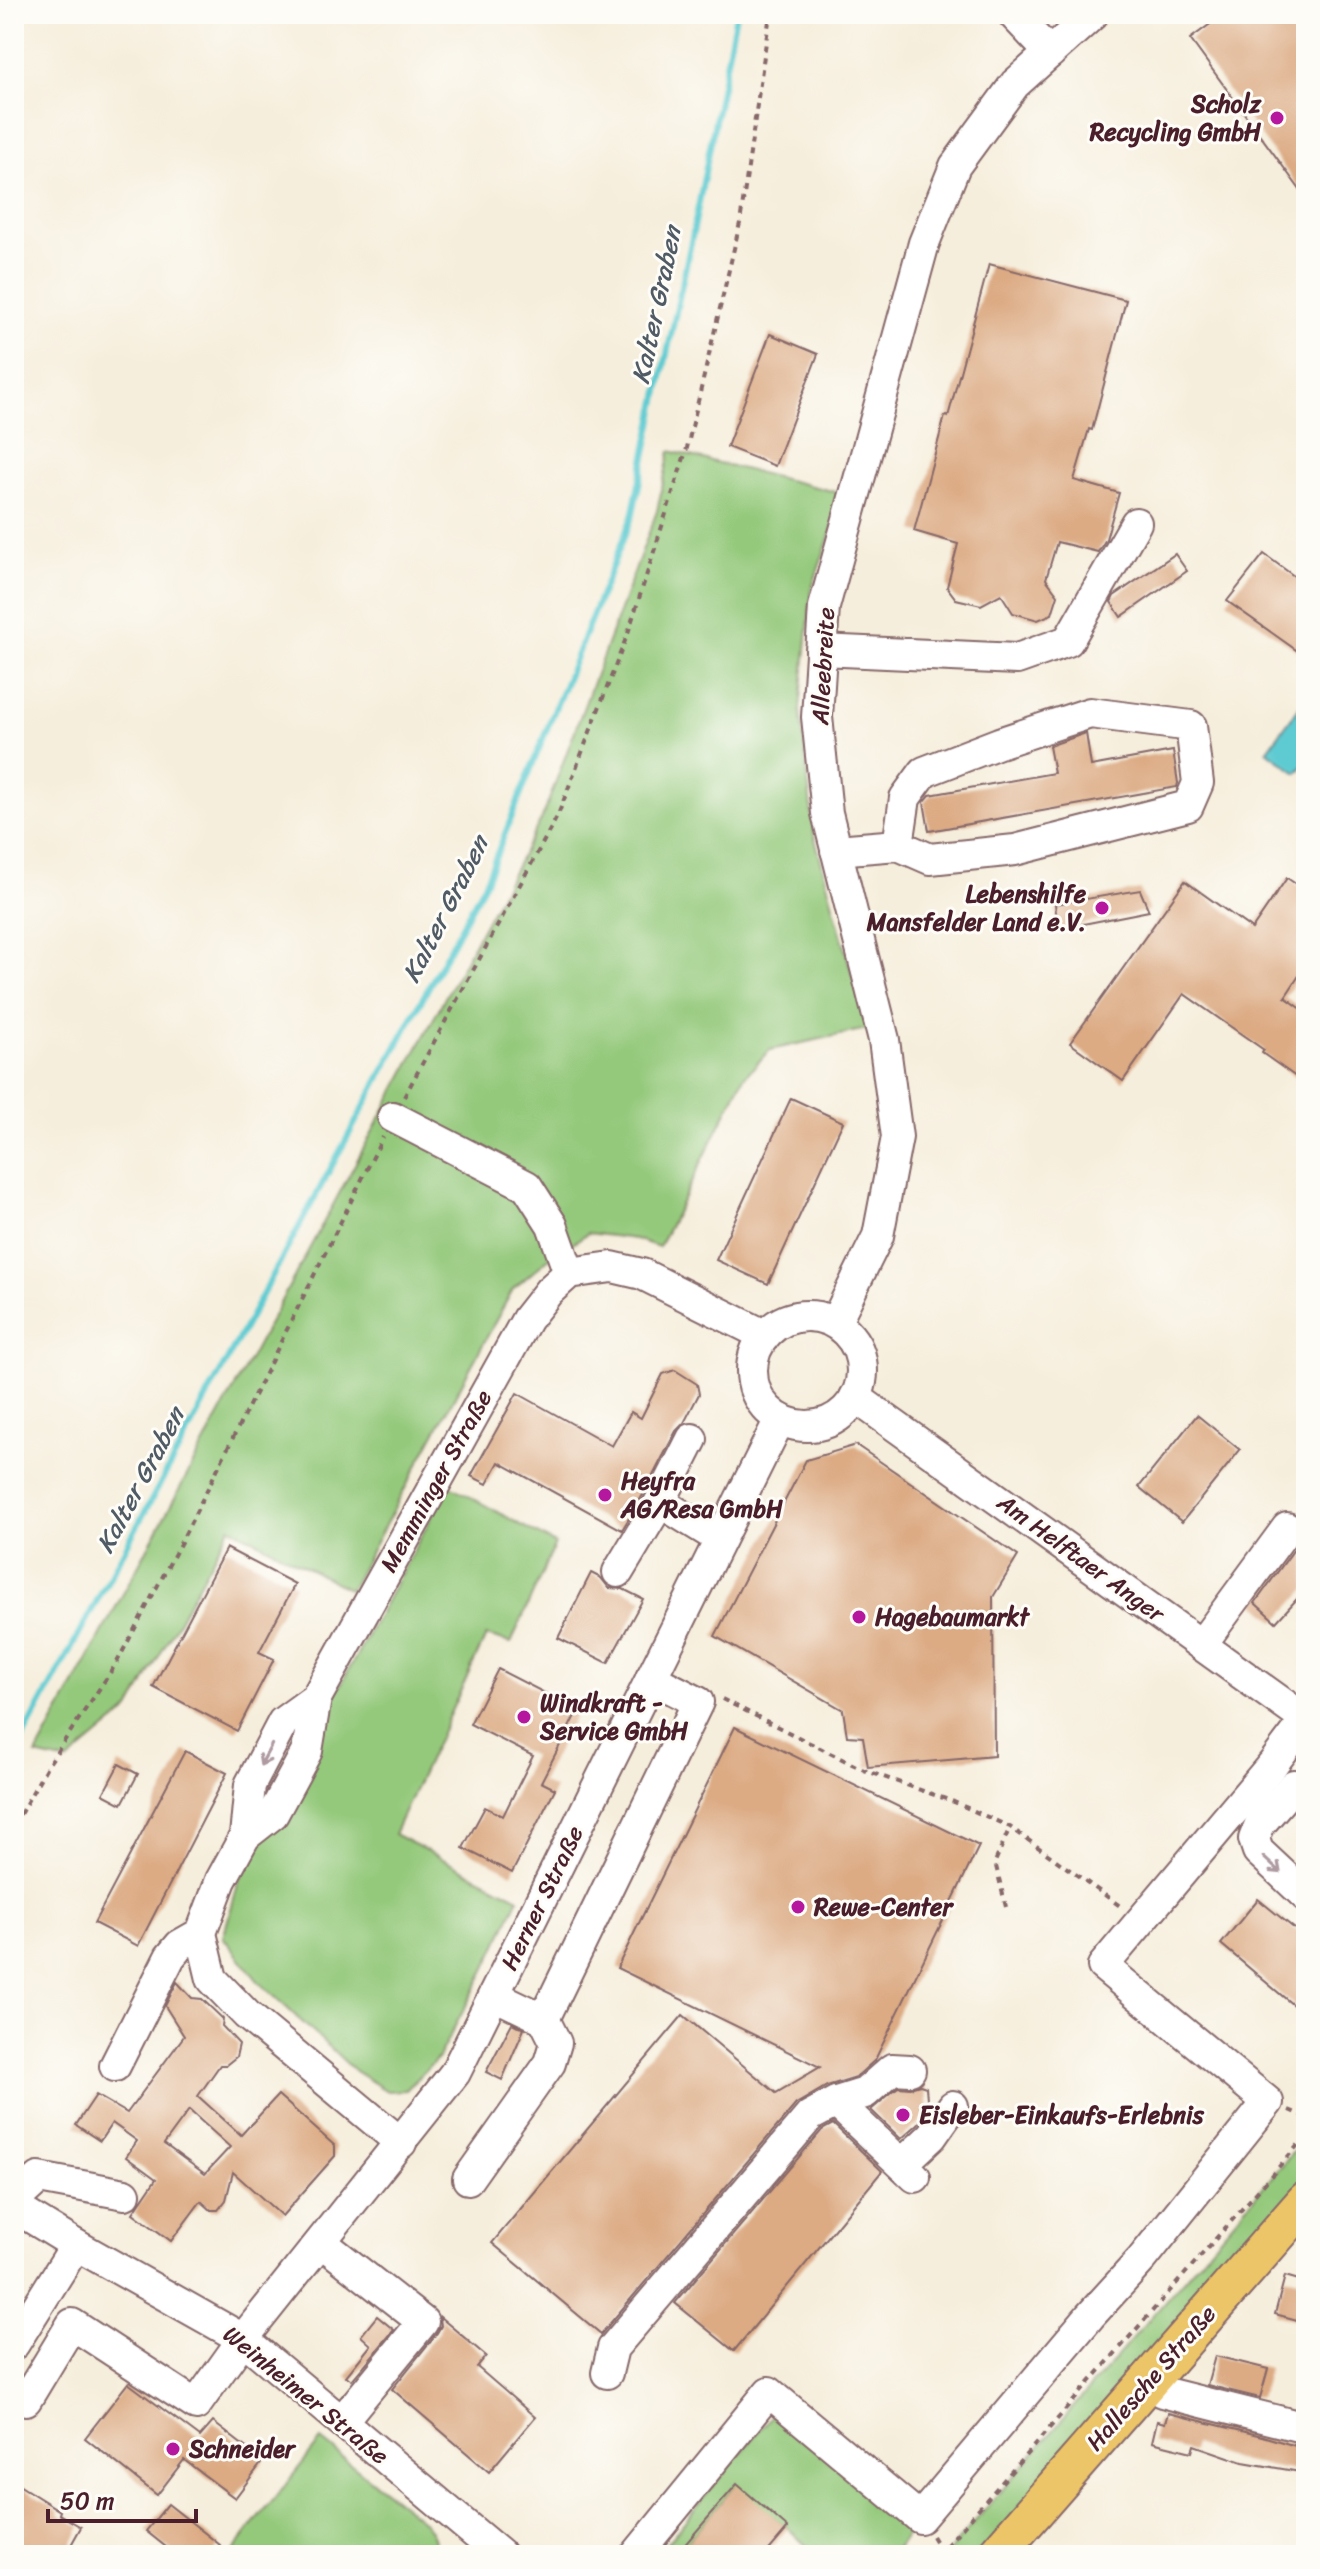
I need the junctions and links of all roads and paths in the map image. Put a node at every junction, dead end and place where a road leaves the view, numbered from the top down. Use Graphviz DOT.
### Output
graph roads {
  1 [pos="770,14"];
  2 [pos="1013,14"];
  3 [pos="1093,14"];
  4 [pos="1050,53"];
  5 [pos="1136,523"];
  6 [pos="821,650"];
  7 [pos="898,845"];
  8 [pos="836,850"];
  9 [pos="393,1117"];
  10 [pos="569,1273"];
  11 [pos="835,1323"];
  12 [pos="764,1335"];
  13 [pos="855,1397"];
  14 [pos="780,1419"];
  15 [pos="692,1439"];
  16 [pos="660,1502"];
  17 [pos="1287,1528"];
  18 [pos="720,1539"];
  19 [pos="618,1572"];
  20 [pos="1201,1645"];
  21 [pos="651,1678"];
  22 [pos="712,1694"];
  23 [pos="1306,1720"];
  24 [pos="1294,1785"];
  25 [pos="14,1825"];
  26 [pos="1010,1827"];
  27 [pos="1306,1896"];
  28 [pos="1006,1907"];
  29 [pos="1142,1922"];
  30 [pos="201,1933"];
  31 [pos="494,1995"];
  32 [pos="544,2019"];
  33 [pos="115,2066"];
  34 [pos="910,2070"];
  35 [pos="836,2102"];
  36 [pos="953,2106"];
  37 [pos="1282,2108"];
  38 [pos="1306,2117"];
  39 [pos="1306,2136"];
  40 [pos="401,2143"];
  41 [pos="468,2179"];
  42 [pos="125,2194"];
  43 [pos="1306,2201"];
  44 [pos="14,2204"];
  45 [pos="321,2242"];
  46 [pos="76,2245"];
  47 [pos="243,2339"];
  48 [pos="14,2344"];
  49 [pos="607,2373"];
  50 [pos="1149,2380"];
  51 [pos="26,2400"];
  52 [pos="342,2421"];
  53 [pos="1306,2428"];
  54 [pos="487,2551"];
  55 [pos="636,2555"];
  56 [pos="938,2555"];
  57 [pos="996,2555"];
  1 -- 9 [label="path"];
  2 -- 4 [label="street"];
  3 -- 4 [label="street, Alleebreite"];
  4 -- 6 [label="street, Alleebreite"];
  5 -- 6 [label="street"];
  6 -- 8 [label="street, Alleebreite"];
  7 -- 7 [label="street"];
  7 -- 8 [label="street"];
  8 -- 11 [label="street, Alleebreite"];
  9 -- 10 [label="street"];
  9 -- 25 [label="path"];
  10 -- 12 [label="street"];
  10 -- 30 [label="street, Memminger Straße"];
  11 -- 12 [label="street"];
  11 -- 13 [label="street"];
  12 -- 14 [label="street"];
  13 -- 14 [label="street"];
  13 -- 20 [label="street, Am Helftaer Anger"];
  14 -- 18 [label="street, Herner Straße"];
  15 -- 16 [label="street"];
  16 -- 18 [label="street"];
  16 -- 19 [label="street"];
  17 -- 20 [label="street"];
  18 -- 21 [label="street, Herner Straße"];
  20 -- 23 [label="street, Am Helftaer Anger"];
  21 -- 31 [label="street, Herner Straße"];
  21 -- 32 [label="street"];
  22 -- 26 [label="path"];
  23 -- 29 [label="street"];
  24 -- 27 [label="street, one-way"];
  26 -- 28 [label="path"];
  26 -- 29 [label="path"];
  29 -- 55 [label="street"];
  30 -- 33 [label="street"];
  30 -- 40 [label="street"];
  31 -- 32 [label="street"];
  31 -- 40 [label="street, Herner Straße"];
  32 -- 41 [label="street"];
  34 -- 35 [label="street"];
  35 -- 36 [label="street"];
  35 -- 49 [label="street"];
  37 -- 38 [label="path"];
  39 -- 56 [label="path"];
  40 -- 45 [label="street, Herner Straße"];
  42 -- 44 [label="street"];
  43 -- 50 [label="main road, Hallesche Straße"];
  44 -- 46 [label="street, Weinheimer Straße"];
  45 -- 47 [label="street, Herner Straße"];
  45 -- 52 [label="street"];
  46 -- 47 [label="street, Weinheimer Straße"];
  46 -- 48 [label="street"];
  47 -- 51 [label="street, Herner Straße"];
  47 -- 52 [label="street, Weinheimer Straße"];
  50 -- 53 [label="street"];
  50 -- 57 [label="main road, Hallesche Straße"];
  52 -- 54 [label="street, Weinheimer Straße"];
}
